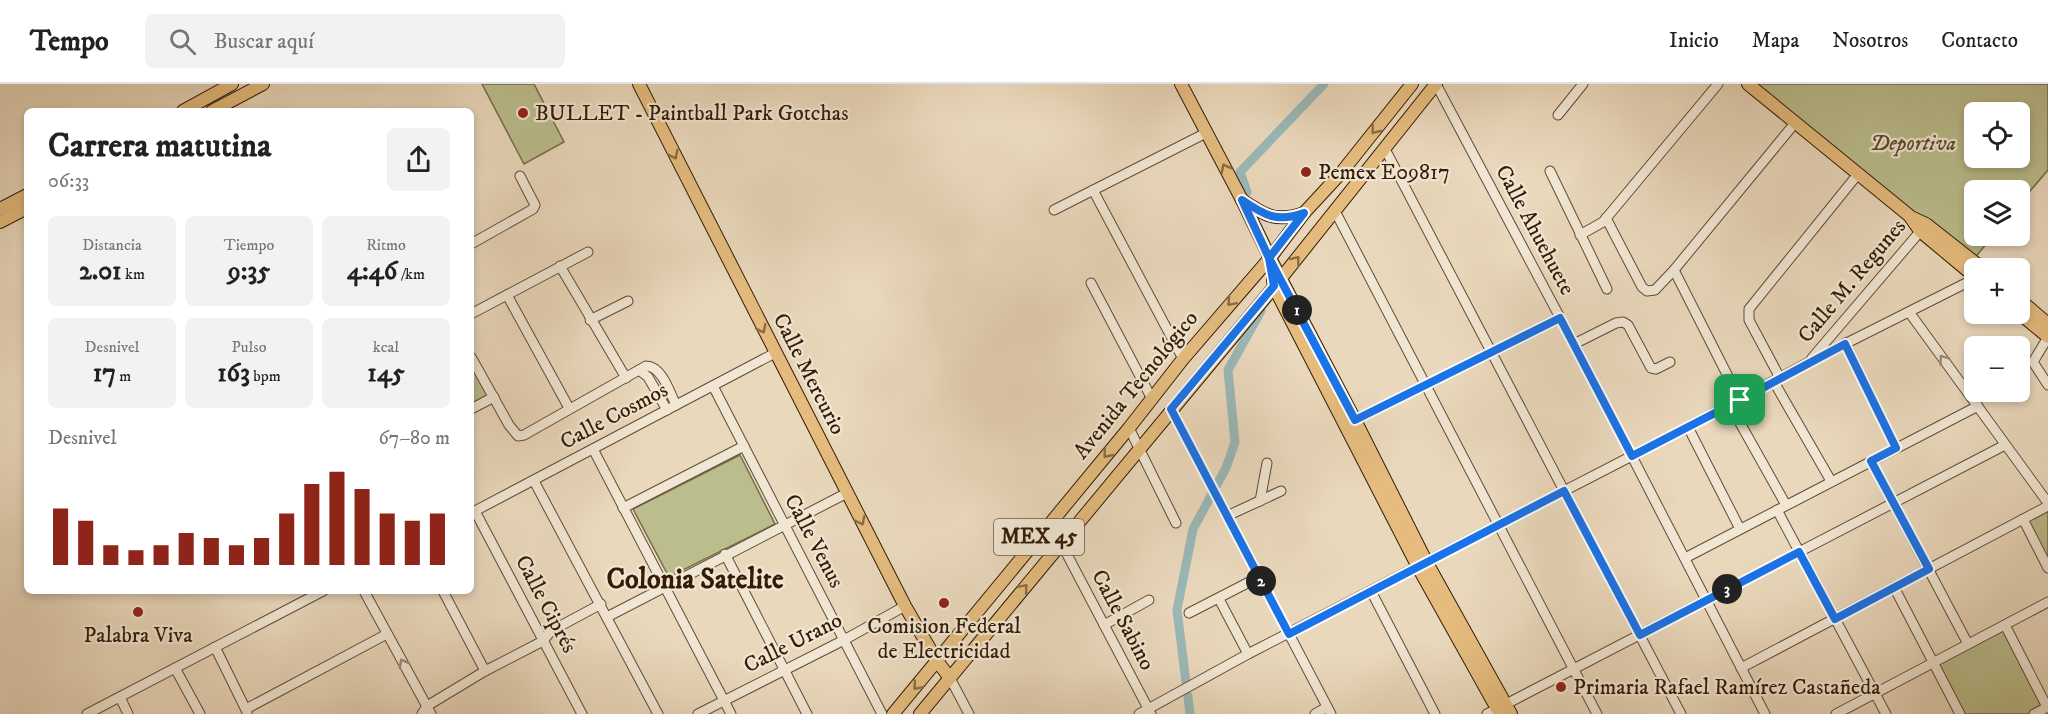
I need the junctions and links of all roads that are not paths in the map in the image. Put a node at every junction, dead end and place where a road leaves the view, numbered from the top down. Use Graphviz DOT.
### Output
graph roads {
  1 [pos="232,84"];
  2 [pos="263,84"];
  3 [pos="639,84"];
  4 [pos="1181,84"];
  5 [pos="1412,84"];
  6 [pos="1436,84"];
  7 [pos="1583,84"];
  8 [pos="1718,84"];
  9 [pos="1748,84"];
  10 [pos="188,108"];
  11 [pos="218,108"];
  12 [pos="1558,115"];
  13 [pos="1795,123"];
  14 [pos="1206,133"];
  15 [pos="1385,149"];
  16 [pos="1550,171"];
  17 [pos="1858,174"];
  18 [pos="520,176"];
  19 [pos="1093,190"];
  20 [pos="24,197"];
  21 [pos="1242,200"];
  22 [pos="0,209"];
  23 [pos="24,210"];
  24 [pos="1054,210"];
  25 [pos="1335,211"];
  26 [pos="1304,213"];
  27 [pos="1606,218"];
  28 [pos="0,222"];
  29 [pos="1923,228"];
  30 [pos="1580,235"];
  31 [pos="474,242"];
  32 [pos="588,252"];
  33 [pos="1269,258"];
  34 [pos="1967,258"];
  35 [pos="560,266"];
  36 [pos="1964,268"];
  37 [pos="1674,270"];
  38 [pos="1091,283"];
  39 [pos="1277,283"];
  40 [pos="1964,283"];
  41 [pos="1607,289"];
  42 [pos="507,295"];
  43 [pos="628,301"];
  44 [pos="1260,304"];
  45 [pos="1284,305"];
  46 [pos="2030,308"];
  47 [pos="1909,312"];
  48 [pos="474,313"];
  49 [pos="1560,318"];
  50 [pos="590,320"];
  51 [pos="2030,322"];
  52 [pos="2048,324"];
  53 [pos="2048,337"];
  54 [pos="1574,344"];
  55 [pos="1845,344"];
  56 [pos="1492,352"];
  57 [pos="775,353"];
  58 [pos="1183,359"];
  59 [pos="474,362"];
  60 [pos="1670,362"];
  61 [pos="1809,362"];
  62 [pos="639,370"];
  63 [pos="626,378"];
  64 [pos="1777,380"];
  65 [pos="1426,384"];
  66 [pos="2048,385"];
  67 [pos="713,386"];
  68 [pos="494,397"];
  69 [pos="1152,399"];
  70 [pos="1740,400"];
  71 [pos="676,405"];
  72 [pos="1730,405"];
  73 [pos="1978,406"];
  74 [pos="474,407"];
  75 [pos="569,408"];
  76 [pos="1171,409"];
  77 [pos="667,410"];
  78 [pos="1355,420"];
  79 [pos="1688,427"];
  80 [pos="1129,428"];
  81 [pos="2005,445"];
  82 [pos="744,446"];
  83 [pos="1140,448"];
  84 [pos="1896,448"];
  85 [pos="593,449"];
  86 [pos="1632,456"];
  87 [pos="1871,461"];
  88 [pos="1267,463"];
  89 [pos="534,481"];
  90 [pos="1831,481"];
  91 [pos="1281,491"];
  92 [pos="1564,491"];
  93 [pos="847,493"];
  94 [pos="1260,501"];
  95 [pos="1893,503"];
  96 [pos="2048,504"];
  97 [pos="623,508"];
  98 [pos="1781,508"];
  99 [pos="474,511"];
  100 [pos="474,514"];
  101 [pos="1227,516"];
  102 [pos="2023,519"];
  103 [pos="1176,523"];
  104 [pos="783,524"];
  105 [pos="1499,525"];
  106 [pos="1740,529"];
  107 [pos="1061,543"];
  108 [pos="1799,552"];
  109 [pos="725,554"];
  110 [pos="1685,558"];
  111 [pos="1422,565"];
  112 [pos="2048,568"];
  113 [pos="1929,569"];
  114 [pos="1259,578"];
  115 [pos="665,587"];
  116 [pos="1894,587"];
  117 [pos="1371,591"];
  118 [pos="317,594"];
  119 [pos="366,594"];
  120 [pos="445,594"];
  121 [pos="1219,599"];
  122 [pos="1149,600"];
  123 [pos="1706,600"];
  124 [pos="2048,602"];
  125 [pos="601,604"];
  126 [pos="905,606"];
  127 [pos="1189,613"];
  128 [pos="607,617"];
  129 [pos="1835,619"];
  130 [pos="1104,625"];
  131 [pos="2005,625"];
  132 [pos="387,634"];
  133 [pos="1289,634"];
  134 [pos="1640,635"];
  135 [pos="844,640"];
  136 [pos="543,641"];
  137 [pos="1968,644"];
  138 [pos="214,647"];
  139 [pos="1248,654"];
  140 [pos="937,661"];
  141 [pos="1933,662"];
  142 [pos="175,668"];
  143 [pos="1741,668"];
  144 [pos="784,670"];
  145 [pos="485,671"];
  146 [pos="1573,671"];
  147 [pos="950,678"];
  148 [pos="1875,693"];
  149 [pos="120,697"];
  150 [pos="724,700"];
  151 [pos="2047,707"];
  152 [pos="247,711"];
  153 [pos="1329,711"];
  154 [pos="1500,711"];
  155 [pos="427,712"];
  156 [pos="1150,712"];
  157 [pos="87,714"];
  158 [pos="128,714"];
  159 [pos="200,714"];
  160 [pos="582,714"];
  161 [pos="658,714"];
  162 [pos="698,714"];
  163 [pos="731,714"];
  164 [pos="807,714"];
  165 [pos="882,714"];
  166 [pos="893,714"];
  167 [pos="920,714"];
  168 [pos="969,714"];
  169 [pos="1139,714"];
  170 [pos="1315,714"];
  171 [pos="1436,714"];
  172 [pos="1597,714"];
  173 [pos="1681,714"];
  174 [pos="1765,714"];
  175 [pos="1836,714"];
  176 [pos="1886,714"];
  177 [pos="1960,714"];
  178 [pos="2034,714"];
  1 -- 10 [label="main road"];
  2 -- 11 [label="main road"];
  3 -- 57 [label="main road, Calle Mercurio, one-way"];
  4 -- 14 [label="main road"];
  5 -- 26 [label="main road, Avenida Tecnológico / MEX 45, one-way"];
  6 -- 15 [label="main road, Avenida Tecnológico / MEX 45"];
  6 -- 49 [label="street, Calle Ahuehuete"];
  7 -- 12 [label="street"];
  8 -- 27 [label="street"];
  9 -- 13 [label="main road"];
  13 -- 17 [label="main road"];
  13 -- 37 [label="street"];
  14 -- 19 [label="street"];
  21 -- 14 [label="main road, one-way"];
  15 -- 25 [label="main road, Avenida Tecnológico / MEX 45"];
  15 -- 56 [label="street"];
  16 -- 30 [label="street"];
  17 -- 29 [label="main road"];
  17 -- 64 [label="street"];
  18 -- 31 [label="street"];
  19 -- 24 [label="street"];
  19 -- 58 [label="street"];
  20 -- 22 [label="main road"];
  21 -- 26 [label="main road"];
  21 -- 33 [label="main road"];
  23 -- 28 [label="main road"];
  39 -- 25 [label="main road, Avenida Tecnológico / MEX 45, one-way"];
  25 -- 65 [label="street"];
  26 -- 33 [label="main road, Avenida Tecnológico / MEX 45"];
  27 -- 30 [label="street"];
  27 -- 37 [label="street"];
  29 -- 34 [label="main road"];
  29 -- 36 [label="main road"];
  29 -- 61 [label="street, Calle M. Regunes"];
  30 -- 41 [label="street"];
  32 -- 35 [label="street"];
  33 -- 39 [label="main road"];
  33 -- 58 [label="main road, Avenida Tecnológico / MEX 45, one-way"];
  35 -- 42 [label="street"];
  35 -- 50 [label="street"];
  37 -- 70 [label="street"];
  38 -- 69 [label="street"];
  39 -- 44 [label="main road, Avenida Tecnológico / MEX 45"];
  39 -- 45 [label="main road"];
  39 -- 78 [label="main road"];
  40 -- 47 [label="street"];
  42 -- 48 [label="street"];
  42 -- 75 [label="street"];
  43 -- 50 [label="street"];
  44 -- 45 [label="main road"];
  44 -- 76 [label="main road, Avenida Tecnológico / MEX 45"];
  45 -- 111 [label="main road"];
  46 -- 52 [label="main road"];
  47 -- 55 [label="street"];
  73 -- 47 [label="street, one-way"];
  49 -- 54 [label="street, Calle Ahuehuete"];
  49 -- 56 [label="street"];
  50 -- 63 [label="street"];
  51 -- 53 [label="main road"];
  53 -- 66 [label="street"];
  54 -- 60 [label="street"];
  54 -- 86 [label="street, Calle Ahuehuete"];
  55 -- 61 [label="street"];
  55 -- 84 [label="street"];
  56 -- 65 [label="street"];
  56 -- 92 [label="street"];
  57 -- 67 [label="street, Calle Cosmos"];
  57 -- 93 [label="main road, Calle Mercurio"];
  58 -- 69 [label="main road, Avenida Tecnológico / MEX 45"];
  59 -- 68 [label="street"];
  61 -- 64 [label="street"];
  62 -- 63 [label="street"];
  62 -- 71 [label="street"];
  62 -- 77 [label="street"];
  63 -- 75 [label="street"];
  64 -- 70 [label="street"];
  64 -- 90 [label="street"];
  65 -- 78 [label="street"];
  65 -- 105 [label="street"];
  67 -- 71 [label="street, Calle Cosmos"];
  67 -- 82 [label="street, Calle Venus"];
  68 -- 74 [label="street"];
  68 -- 75 [label="street"];
  69 -- 80 [label="main road, Avenida Tecnológico / MEX 45"];
  70 -- 72 [label="street"];
  71 -- 77 [label="street, Calle Cosmos"];
  72 -- 79 [label="street"];
  72 -- 98 [label="street"];
  73 -- 81 [label="street"];
  73 -- 84 [label="street"];
  76 -- 83 [label="main road, Avenida Tecnológico / MEX 45"];
  76 -- 101 [label="street"];
  77 -- 85 [label="street, Calle Cosmos"];
  78 -- 111 [label="main road"];
  79 -- 86 [label="street"];
  79 -- 106 [label="street"];
  80 -- 83 [label="street"];
  80 -- 140 [label="main road, Avenida Tecnológico / MEX 45, one-way"];
  81 -- 95 [label="street"];
  81 -- 96 [label="street"];
  82 -- 97 [label="street"];
  82 -- 104 [label="street, Calle Venus"];
  83 -- 103 [label="street"];
  83 -- 107 [label="main road, Avenida Tecnológico / MEX 45"];
  84 -- 87 [label="street"];
  85 -- 89 [label="street, Calle Cosmos"];
  85 -- 97 [label="street"];
  86 -- 92 [label="street"];
  86 -- 110 [label="street, Calle Ahuehuete"];
  87 -- 90 [label="street"];
  87 -- 95 [label="street"];
  88 -- 94 [label="street"];
  89 -- 99 [label="street, Calle Cosmos"];
  89 -- 125 [label="street"];
  90 -- 98 [label="street"];
  91 -- 94 [label="street"];
  92 -- 105 [label="street"];
  92 -- 134 [label="street"];
  93 -- 104 [label="street"];
  93 -- 126 [label="main road, Calle Mercurio, one-way"];
  94 -- 101 [label="street"];
  95 -- 108 [label="street"];
  95 -- 113 [label="street"];
  96 -- 102 [label="street"];
  97 -- 115 [label="street"];
  98 -- 106 [label="street"];
  98 -- 108 [label="street"];
  100 -- 136 [label="street, Calle Ciprés"];
  101 -- 114 [label="street"];
  102 -- 112 [label="street"];
  102 -- 113 [label="street"];
  104 -- 109 [label="street"];
  104 -- 135 [label="street, Calle Venus"];
  105 -- 111 [label="street"];
  105 -- 146 [label="street"];
  106 -- 110 [label="street"];
  107 -- 130 [label="street, Calle Sabino"];
  147 -- 107 [label="main road, Avenida Tecnológico / MEX 45, one-way"];
  108 -- 123 [label="street"];
  108 -- 129 [label="street"];
  109 -- 115 [label="street"];
  109 -- 144 [label="street"];
  110 -- 123 [label="street, Calle Ahuehuete"];
  111 -- 117 [label="street"];
  111 -- 154 [label="main road"];
  113 -- 116 [label="street"];
  113 -- 137 [label="street"];
  114 -- 121 [label="street"];
  114 -- 133 [label="street"];
  115 -- 128 [label="street"];
  115 -- 150 [label="street"];
  116 -- 129 [label="street"];
  116 -- 141 [label="street"];
  117 -- 133 [label="street"];
  117 -- 171 [label="street"];
  118 -- 138 [label="street"];
  119 -- 132 [label="street"];
  120 -- 145 [label="street"];
  121 -- 127 [label="street"];
  121 -- 139 [label="street"];
  122 -- 130 [label="street"];
  123 -- 134 [label="street"];
  123 -- 143 [label="street, Calle Ahuehuete"];
  124 -- 131 [label="street"];
  125 -- 128 [label="street"];
  125 -- 136 [label="street"];
  126 -- 135 [label="street, Calle Urano"];
  126 -- 140 [label="main road, Calle Mercurio"];
  128 -- 161 [label="street"];
  129 -- 143 [label="street"];
  129 -- 148 [label="street"];
  130 -- 156 [label="street, Calle Sabino"];
  131 -- 137 [label="street"];
  131 -- 151 [label="street"];
  132 -- 152 [label="street"];
  155 -- 132 [label="street, one-way"];
  133 -- 139 [label="street"];
  133 -- 153 [label="street"];
  134 -- 146 [label="street"];
  134 -- 173 [label="street"];
  135 -- 144 [label="street, Calle Urano"];
  135 -- 165 [label="street, Calle Venus"];
  136 -- 145 [label="street"];
  136 -- 160 [label="street, Calle Ciprés"];
  137 -- 141 [label="street"];
  138 -- 142 [label="street"];
  138 -- 152 [label="street"];
  139 -- 156 [label="street"];
  140 -- 147 [label="main road, Calle Mercurio"];
  140 -- 166 [label="main road, Avenida Tecnológico / MEX 45, one-way"];
  141 -- 148 [label="street"];
  141 -- 177 [label="street"];
  142 -- 149 [label="street"];
  142 -- 159 [label="street"];
  143 -- 174 [label="street, Calle Ahuehuete"];
  144 -- 150 [label="street, Calle Urano"];
  144 -- 164 [label="street"];
  145 -- 155 [label="street"];
  146 -- 154 [label="street"];
  146 -- 172 [label="street"];
  147 -- 167 [label="main road, Avenida Tecnológico / MEX 45"];
  147 -- 168 [label="street"];
  148 -- 175 [label="street"];
  148 -- 176 [label="street"];
  149 -- 157 [label="street"];
  149 -- 158 [label="street"];
  150 -- 162 [label="street, Calle Urano"];
  150 -- 163 [label="street"];
  151 -- 178 [label="street"];
  153 -- 170 [label="street"];
  156 -- 169 [label="street"];
}
